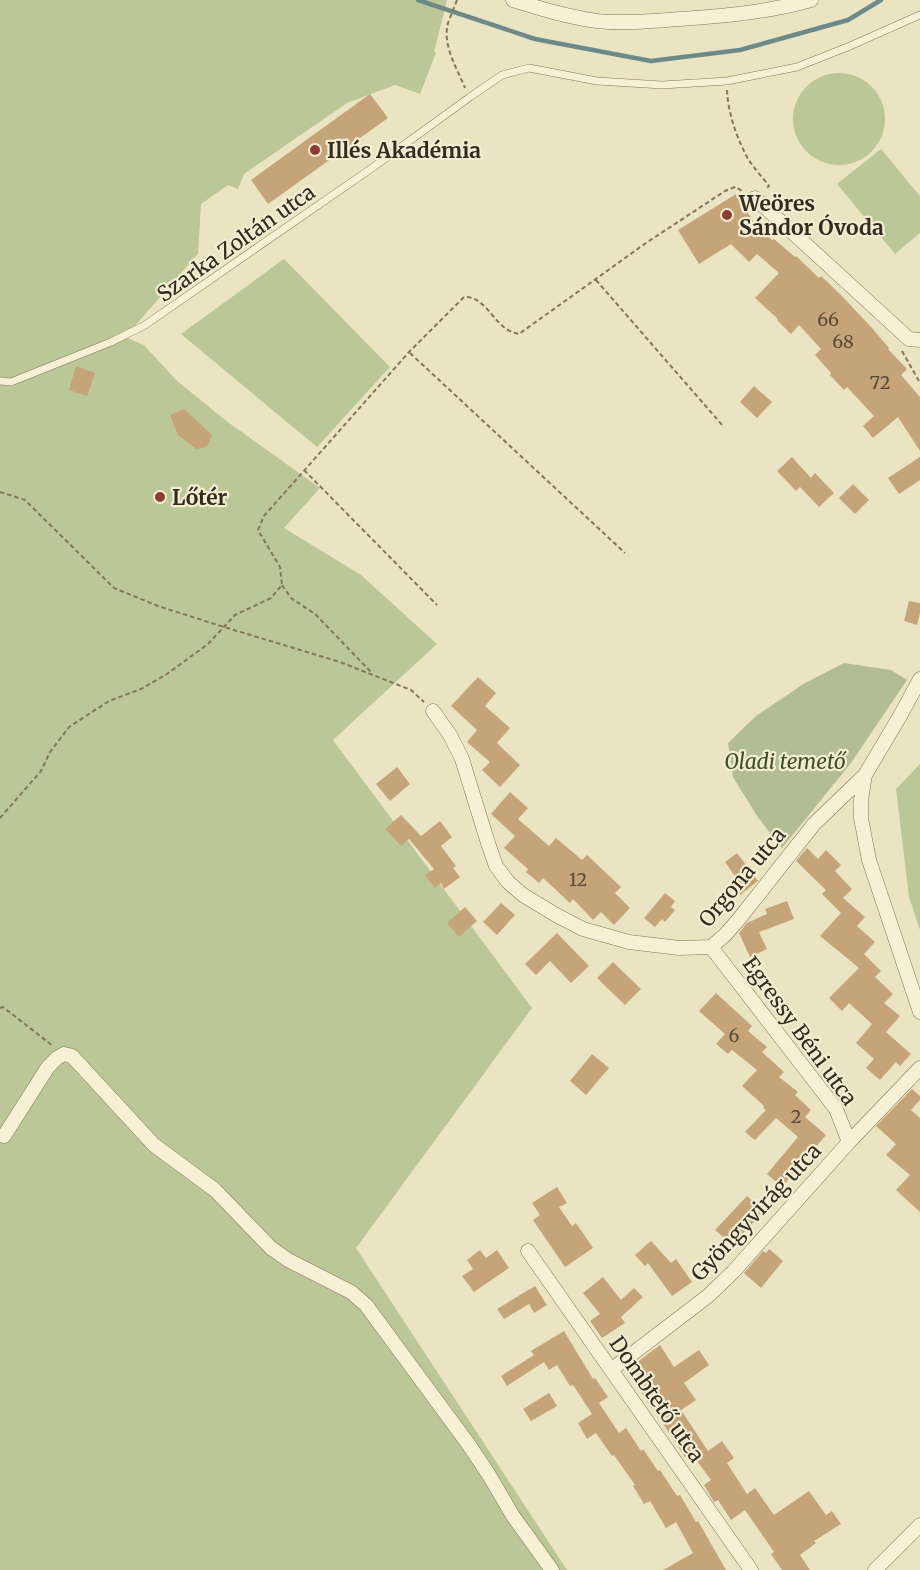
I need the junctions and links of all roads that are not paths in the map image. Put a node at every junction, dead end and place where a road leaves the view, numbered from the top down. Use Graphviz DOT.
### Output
graph roads {
  1 [pos="513,0"];
  2 [pos="811,0"];
  3 [pos="920,15"];
  4 [pos="754,198"];
  5 [pos="915,339"];
  6 [pos="0,381"];
  7 [pos="920,679"];
  8 [pos="433,711"];
  9 [pos="865,776"];
  10 [pos="711,947"];
  11 [pos="920,1012"];
  12 [pos="920,1068"];
  13 [pos="4,1136"];
  14 [pos="849,1142"];
  15 [pos="528,1251"];
  16 [pos="611,1370"];
  17 [pos="920,1525"];
  18 [pos="552,1570"];
  19 [pos="752,1570"];
  20 [pos="874,1570"];
  1 -- 2 [label="street"];
  3 -- 6 [label="lane, Szarka Zoltán utca"];
  4 -- 5 [label="street"];
  7 -- 9 [label="street"];
  8 -- 10 [label="street, Orgona utca"];
  9 -- 10 [label="street, Orgona utca"];
  9 -- 11 [label="street"];
  10 -- 14 [label="street, Egressy Béni utca"];
  12 -- 14 [label="street, Gyöngyvirág utca"];
  13 -- 18 [label="street"];
  14 -- 16 [label="street, Gyöngyvirág utca"];
  15 -- 16 [label="street, Dombtető utca"];
  16 -- 19 [label="street, Dombtető utca"];
  17 -- 20 [label="street"];
}
